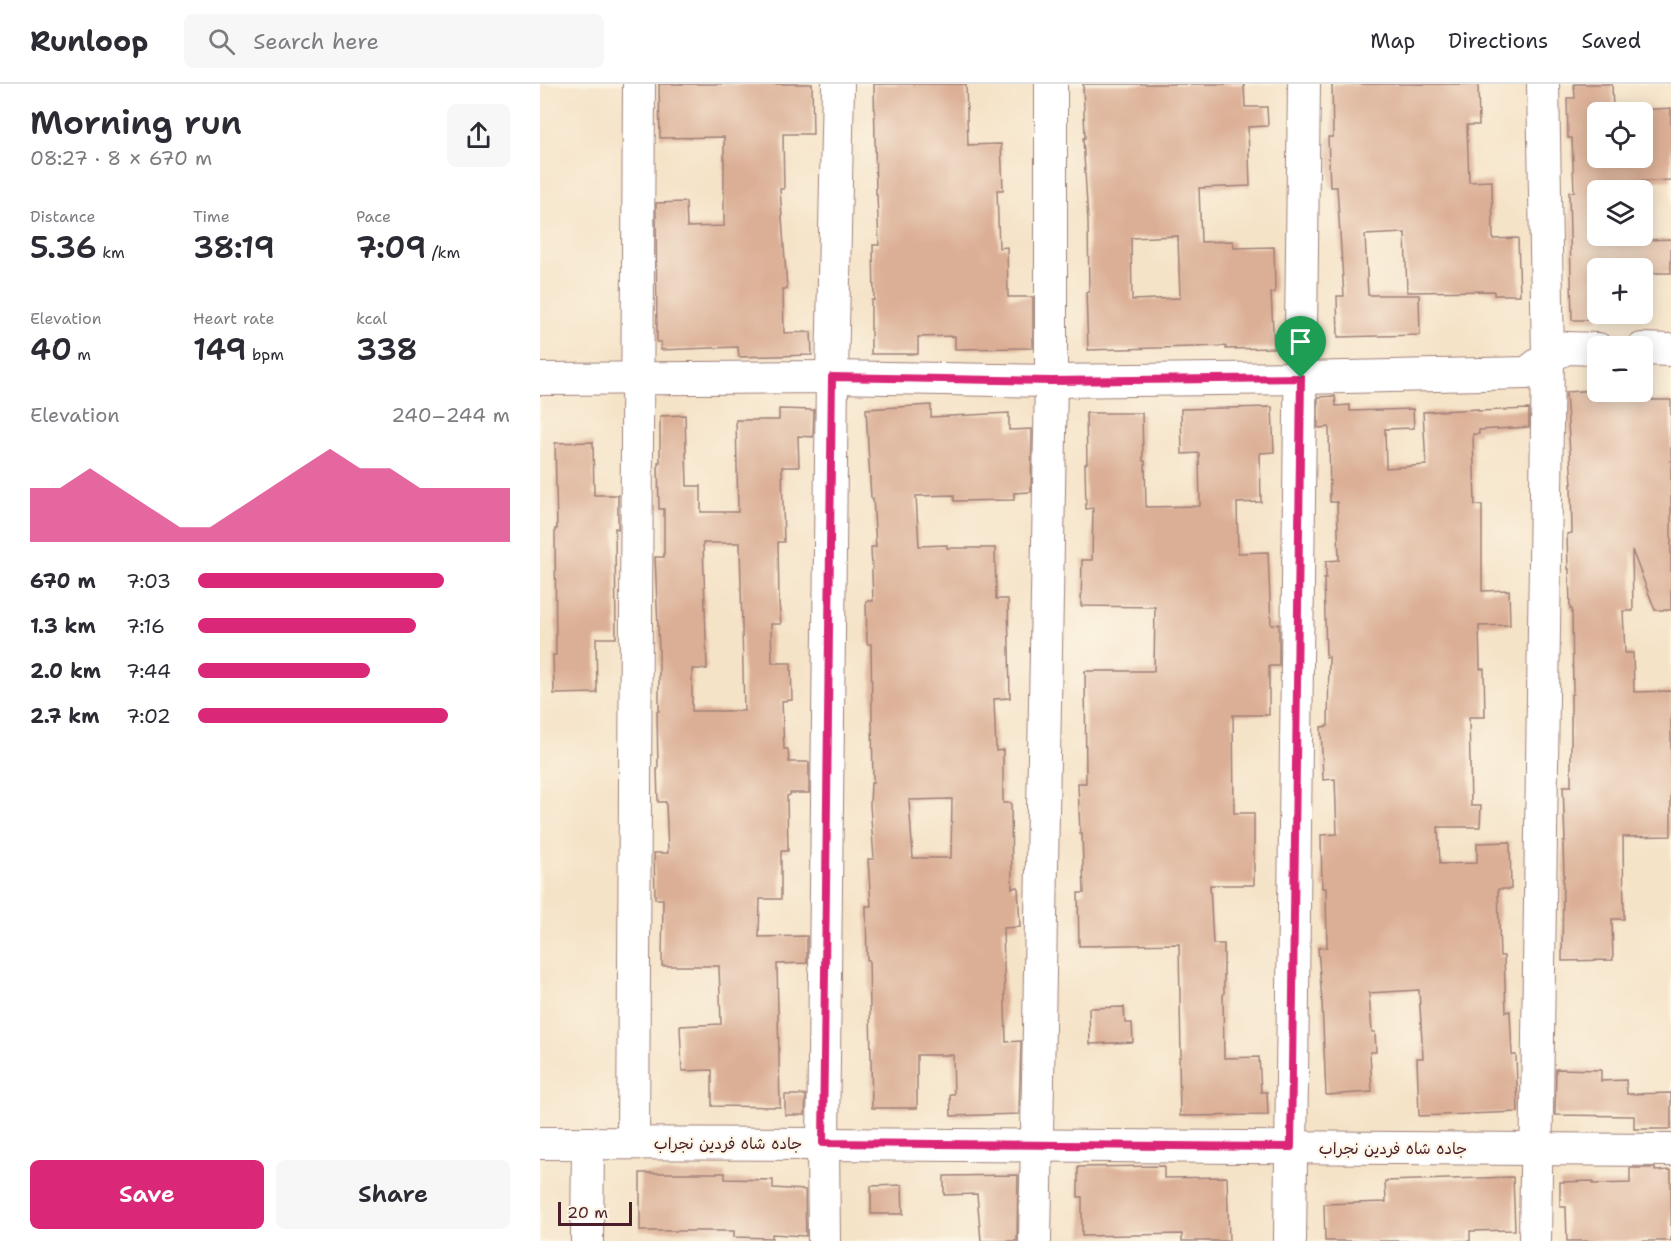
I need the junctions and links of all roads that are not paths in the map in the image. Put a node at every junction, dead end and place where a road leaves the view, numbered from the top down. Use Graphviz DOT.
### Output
graph roads {
  1 [pos="639,84"];
  2 [pos="838,84"];
  3 [pos="1051,84"];
  4 [pos="1304,84"];
  5 [pos="1543,84"];
  6 [pos="1587,348"];
  7 [pos="1653,349"];
  8 [pos="1671,350"];
  9 [pos="1548,357"];
  10 [pos="832,377"];
  11 [pos="1301,378"];
  12 [pos="540,379"];
  13 [pos="638,379"];
  14 [pos="1051,381"];
  15 [pos="540,1143"];
  16 [pos="588,1143"];
  17 [pos="633,1143"];
  18 [pos="823,1143"];
  19 [pos="1036,1145"];
  20 [pos="1291,1147"];
  21 [pos="1536,1149"];
  22 [pos="1671,1150"];
  23 [pos="588,1241"];
  24 [pos="824,1241"];
  25 [pos="1035,1241"];
  26 [pos="1290,1241"];
  27 [pos="1535,1241"];
  1 -- 13 [label="street"];
  2 -- 10 [label="street"];
  3 -- 14 [label="street"];
  4 -- 11 [label="street"];
  5 -- 9 [label="street"];
  6 -- 9 [label="street"];
  7 -- 8 [label="street"];
  9 -- 11 [label="street"];
  9 -- 21 [label="street"];
  10 -- 13 [label="street"];
  10 -- 14 [label="street"];
  10 -- 18 [label="street"];
  11 -- 14 [label="street"];
  11 -- 20 [label="street"];
  12 -- 13 [label="street"];
  13 -- 17 [label="street"];
  14 -- 19 [label="street"];
  15 -- 16 [label="street, جاده شاه فردین نجراب"];
  16 -- 17 [label="street, جاده شاه فردین نجراب"];
  16 -- 23 [label="street"];
  17 -- 18 [label="street, جاده شاه فردین نجراب"];
  18 -- 19 [label="street, جاده شاه فردین نجراب"];
  18 -- 24 [label="street"];
  19 -- 20 [label="street, جاده شاه فردین نجراب"];
  19 -- 25 [label="street"];
  20 -- 21 [label="street, جاده شاه فردین نجراب"];
  20 -- 26 [label="street"];
  21 -- 22 [label="street, جاده شاه فردین نجراب"];
  21 -- 27 [label="street"];
}
